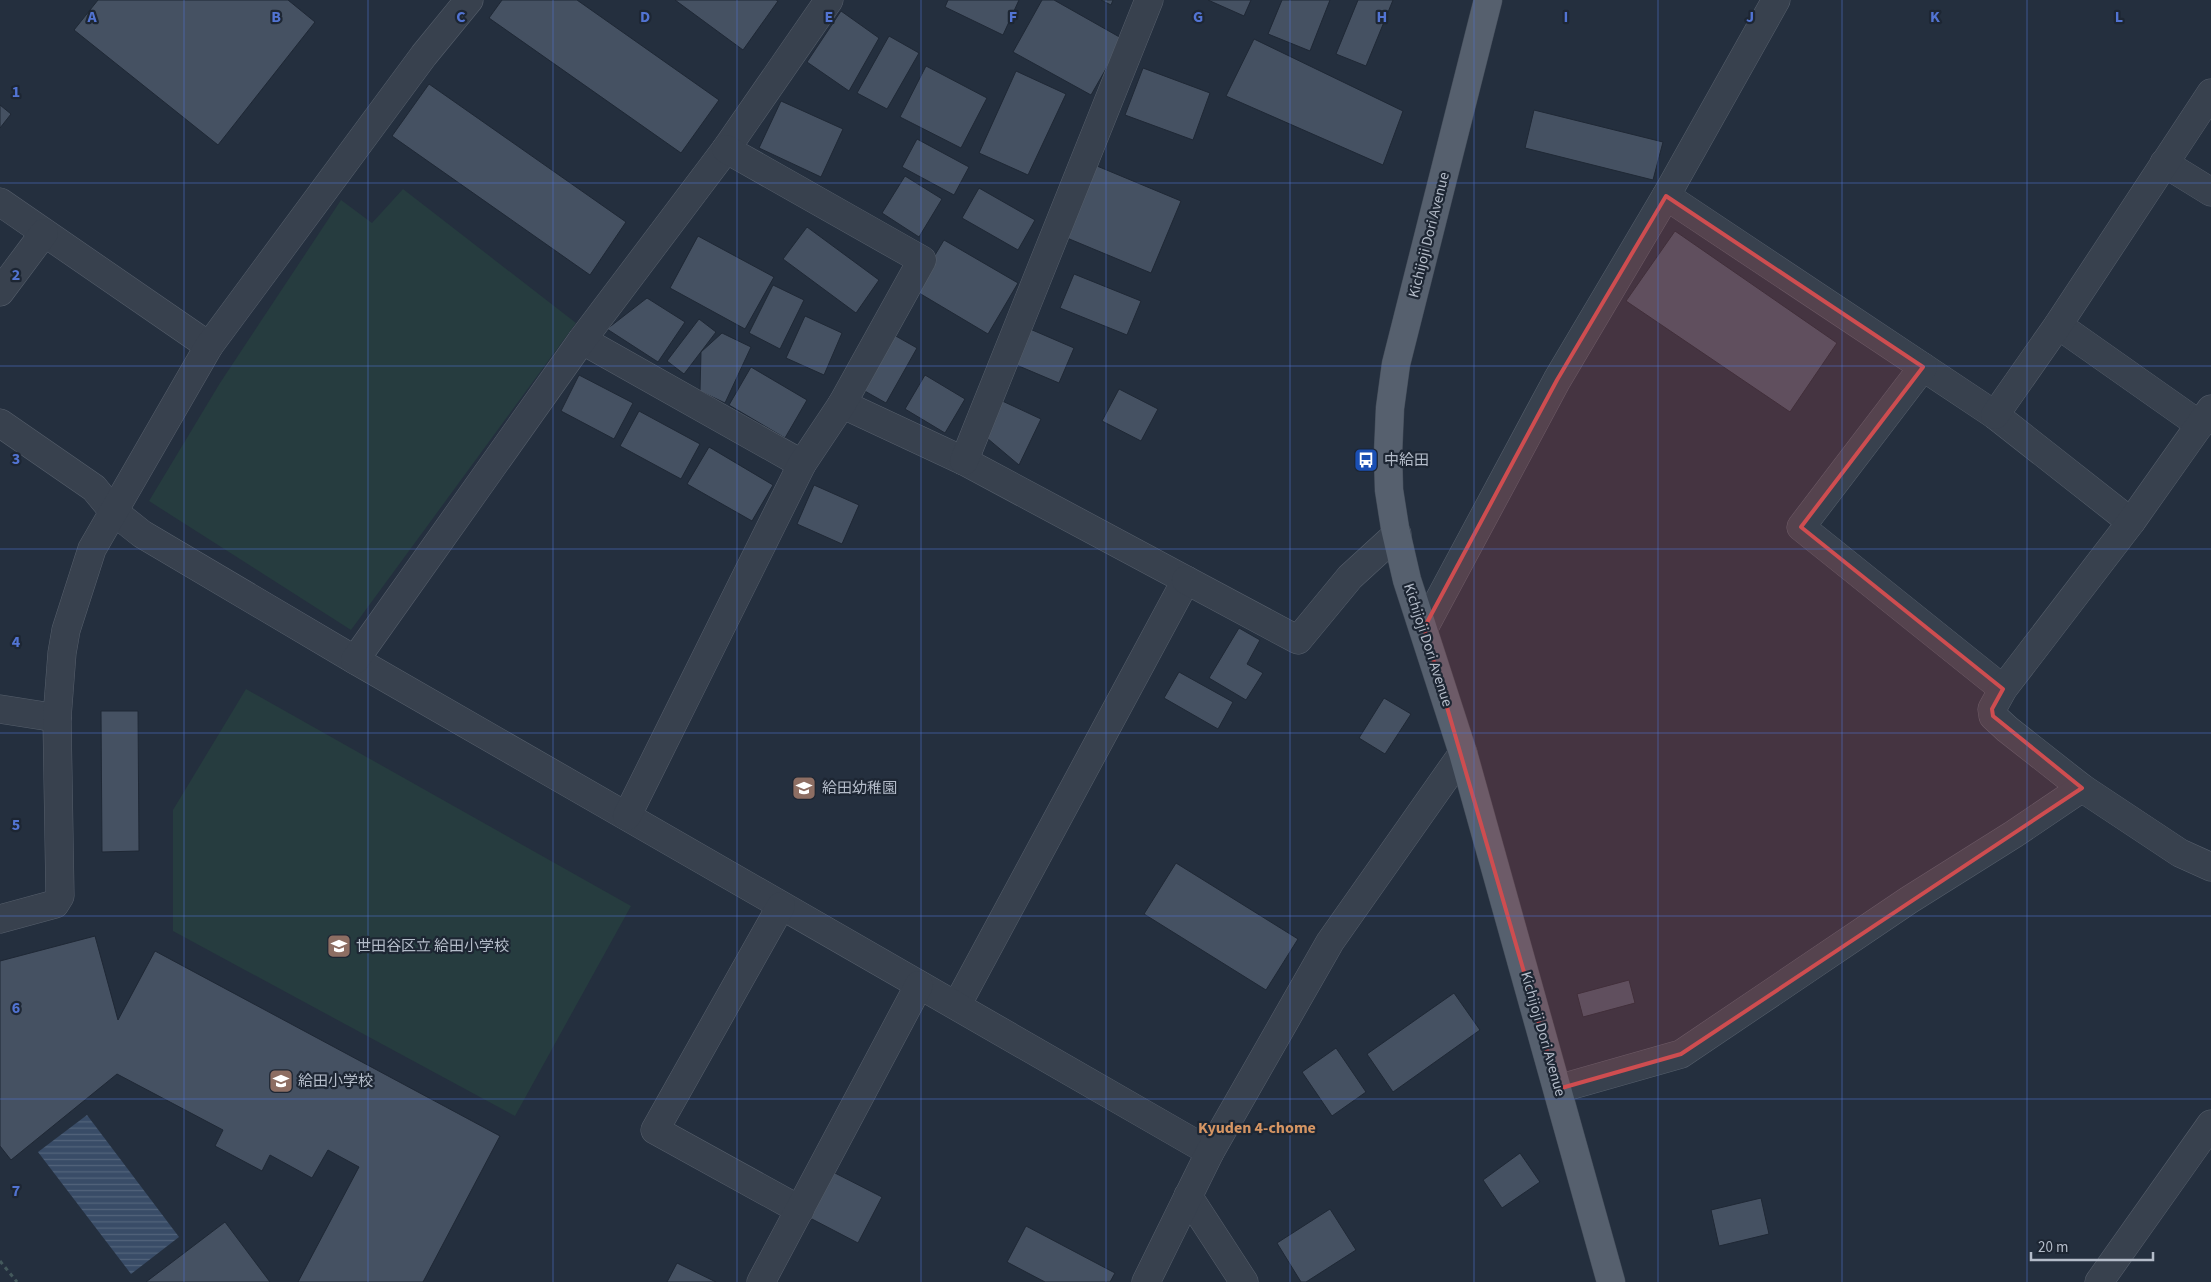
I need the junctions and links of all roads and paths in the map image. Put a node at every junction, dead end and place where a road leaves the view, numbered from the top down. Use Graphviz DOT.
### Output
graph roads {
  1 [pos="469,0"];
  2 [pos="829,0"];
  3 [pos="1149,0"];
  4 [pos="1488,0"];
  5 [pos="1776,0"];
  6 [pos="2211,92"];
  7 [pos="726,149"];
  8 [pos="2164,163"];
  9 [pos="2211,192"];
  10 [pos="1666,196"];
  11 [pos="0,202"];
  12 [pos="44,233"];
  13 [pos="0,292"];
  14 [pos="2058,325"];
  15 [pos="582,340"];
  16 [pos="209,346"];
  17 [pos="1923,367"];
  18 [pos="842,404"];
  19 [pos="1994,415"];
  20 [pos="2206,417"];
  21 [pos="0,423"];
  22 [pos="964,461"];
  23 [pos="802,464"];
  24 [pos="113,511"];
  25 [pos="2131,522"];
  26 [pos="1397,534"];
  27 [pos="1186,580"];
  28 [pos="1424,628"];
  29 [pos="355,660"];
  30 [pos="2003,688"];
  31 [pos="0,709"];
  32 [pos="58,718"];
  33 [pos="1463,753"];
  34 [pos="2082,788"];
  35 [pos="627,816"];
  36 [pos="2211,867"];
  37 [pos="781,906"];
  38 [pos="0,919"];
  39 [pos="919,985"];
  40 [pos="957,1005"];
  41 [pos="1558,1088"];
  42 [pos="2211,1124"];
  43 [pos="1210,1152"];
  44 [pos="2202,1155"];
  45 [pos="1188,1196"];
  46 [pos="800,1210"];
  47 [pos="0,1261"];
  48 [pos="17,1282"];
  49 [pos="762,1282"];
  50 [pos="1146,1282"];
  51 [pos="1244,1282"];
  52 [pos="1611,1282"];
  53 [pos="2099,1282"];
  1 -- 16 [label="street"];
  2 -- 7 [label="street"];
  3 -- 22 [label="street"];
  4 -- 26 [label="main road, Kichijoji Dori Avenue"];
  5 -- 10 [label="street"];
  6 -- 8 [label="street"];
  7 -- 15 [label="street"];
  7 -- 18 [label="street"];
  8 -- 9 [label="street"];
  8 -- 14 [label="street"];
  10 -- 17 [label="street"];
  10 -- 28 [label="street"];
  11 -- 12 [label="street"];
  12 -- 13 [label="street"];
  12 -- 16 [label="street"];
  14 -- 19 [label="street"];
  14 -- 20 [label="street"];
  15 -- 23 [label="street"];
  15 -- 29 [label="street"];
  16 -- 24 [label="street"];
  17 -- 19 [label="street"];
  17 -- 30 [label="street"];
  18 -- 22 [label="street"];
  18 -- 23 [label="street"];
  19 -- 25 [label="street"];
  20 -- 25 [label="street"];
  21 -- 24 [label="street"];
  22 -- 27 [label="street"];
  23 -- 35 [label="street"];
  24 -- 29 [label="street"];
  24 -- 32 [label="street"];
  25 -- 30 [label="street"];
  26 -- 27 [label="street"];
  26 -- 28 [label="main road, Kichijoji Dori Avenue"];
  27 -- 40 [label="street"];
  28 -- 33 [label="main road, Kichijoji Dori Avenue"];
  29 -- 35 [label="street"];
  30 -- 34 [label="street"];
  31 -- 32 [label="street"];
  32 -- 38 [label="street"];
  33 -- 41 [label="main road, Kichijoji Dori Avenue"];
  33 -- 43 [label="street"];
  34 -- 36 [label="street"];
  34 -- 41 [label="street"];
  35 -- 37 [label="street"];
  37 -- 39 [label="street"];
  37 -- 46 [label="street"];
  39 -- 40 [label="street"];
  39 -- 46 [label="street"];
  40 -- 43 [label="street"];
  41 -- 52 [label="main road, Kichijoji Dori Avenue"];
  42 -- 44 [label="street"];
  43 -- 45 [label="street"];
  44 -- 53 [label="street"];
  45 -- 50 [label="street"];
  45 -- 51 [label="street"];
  46 -- 49 [label="street"];
  47 -- 48 [label="path"];
}
